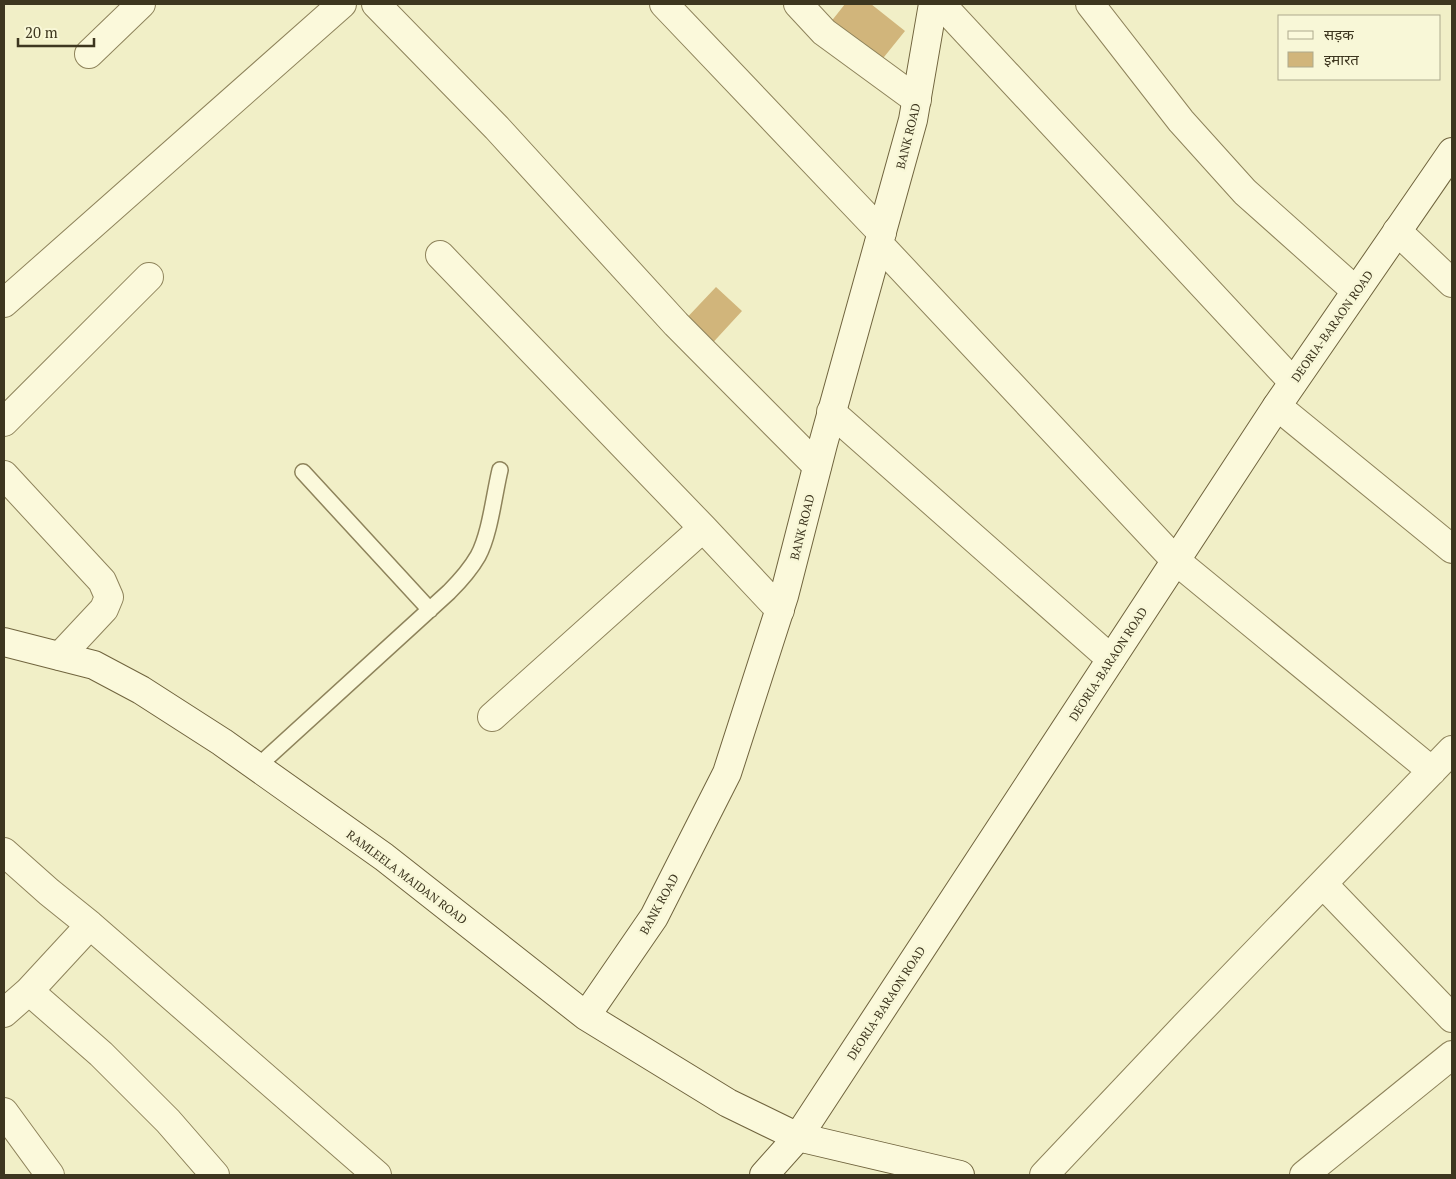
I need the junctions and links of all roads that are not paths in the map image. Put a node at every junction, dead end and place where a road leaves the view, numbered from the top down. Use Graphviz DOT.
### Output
graph roads {
  1 [pos="141,4"];
  2 [pos="342,4"];
  3 [pos="376,4"];
  4 [pos="664,4"];
  5 [pos="798,4"];
  6 [pos="933,4"];
  7 [pos="941,4"];
  8 [pos="1090,4"];
  9 [pos="89,54"];
  10 [pos="917,100"];
  11 [pos="1452,152"];
  12 [pos="1397,231"];
  13 [pos="880,239"];
  14 [pos="440,255"];
  15 [pos="149,277"];
  16 [pos="1452,283"];
  17 [pos="1356,291"];
  18 [pos="4,303"];
  19 [pos="1294,382"];
  20 [pos="1276,406"];
  21 [pos="831,412"];
  22 [pos="4,422"];
  23 [pos="817,466"];
  24 [pos="500,470"];
  25 [pos="303,472"];
  26 [pos="4,475"];
  27 [pos="703,528"];
  28 [pos="1452,549"];
  29 [pos="1175,560"];
  30 [pos="430,610"];
  31 [pos="780,610"];
  32 [pos="4,642"];
  33 [pos="60,656"];
  34 [pos="1111,659"];
  35 [pos="492,717"];
  36 [pos="1452,750"];
  37 [pos="257,767"];
  38 [pos="1432,771"];
  39 [pos="4,852"];
  40 [pos="1323,884"];
  41 [pos="90,925"];
  42 [pos="29,991"];
  43 [pos="4,1013"];
  44 [pos="586,1016"];
  45 [pos="1452,1018"];
  46 [pos="1452,1055"];
  47 [pos="4,1112"];
  48 [pos="798,1137"];
  49 [pos="50,1175"];
  50 [pos="215,1175"];
  51 [pos="377,1175"];
  52 [pos="764,1175"];
  53 [pos="960,1175"];
  54 [pos="1044,1175"];
  55 [pos="1304,1175"];
  1 -- 9 [label="street"];
  2 -- 18 [label="street"];
  3 -- 23 [label="street"];
  4 -- 13 [label="street"];
  5 -- 10 [label="street"];
  6 -- 10 [label="street, BANK ROAD"];
  7 -- 19 [label="street"];
  8 -- 17 [label="street"];
  10 -- 13 [label="street, BANK ROAD"];
  11 -- 12 [label="street, DEORIA-BARAON ROAD"];
  12 -- 16 [label="street"];
  12 -- 17 [label="street, DEORIA-BARAON ROAD"];
  13 -- 21 [label="street, BANK ROAD"];
  13 -- 29 [label="street"];
  14 -- 27 [label="street"];
  15 -- 22 [label="street"];
  17 -- 19 [label="street, DEORIA-BARAON ROAD"];
  19 -- 20 [label="street, DEORIA-BARAON ROAD"];
  20 -- 28 [label="street"];
  20 -- 29 [label="street, DEORIA-BARAON ROAD"];
  21 -- 23 [label="street, BANK ROAD"];
  21 -- 34 [label="street"];
  23 -- 31 [label="street, BANK ROAD"];
  24 -- 30 [label="lane"];
  25 -- 30 [label="lane"];
  26 -- 33 [label="street"];
  27 -- 31 [label="street"];
  27 -- 35 [label="street"];
  29 -- 34 [label="street, DEORIA-BARAON ROAD"];
  29 -- 38 [label="street"];
  30 -- 37 [label="lane"];
  31 -- 44 [label="street, BANK ROAD"];
  32 -- 33 [label="street, RAMLEELA MAIDAN ROAD"];
  33 -- 37 [label="street, RAMLEELA MAIDAN ROAD"];
  34 -- 48 [label="street, DEORIA-BARAON ROAD"];
  36 -- 38 [label="street"];
  37 -- 44 [label="street, RAMLEELA MAIDAN ROAD"];
  38 -- 40 [label="street"];
  39 -- 41 [label="street"];
  40 -- 45 [label="street"];
  40 -- 54 [label="street"];
  41 -- 42 [label="street"];
  41 -- 51 [label="street"];
  42 -- 43 [label="street"];
  42 -- 50 [label="street"];
  44 -- 48 [label="street, RAMLEELA MAIDAN ROAD"];
  46 -- 55 [label="street"];
  47 -- 49 [label="street"];
  48 -- 52 [label="street, DEORIA-BARAON ROAD"];
  48 -- 53 [label="street, RAMLEELA MAIDAN ROAD"];
}
